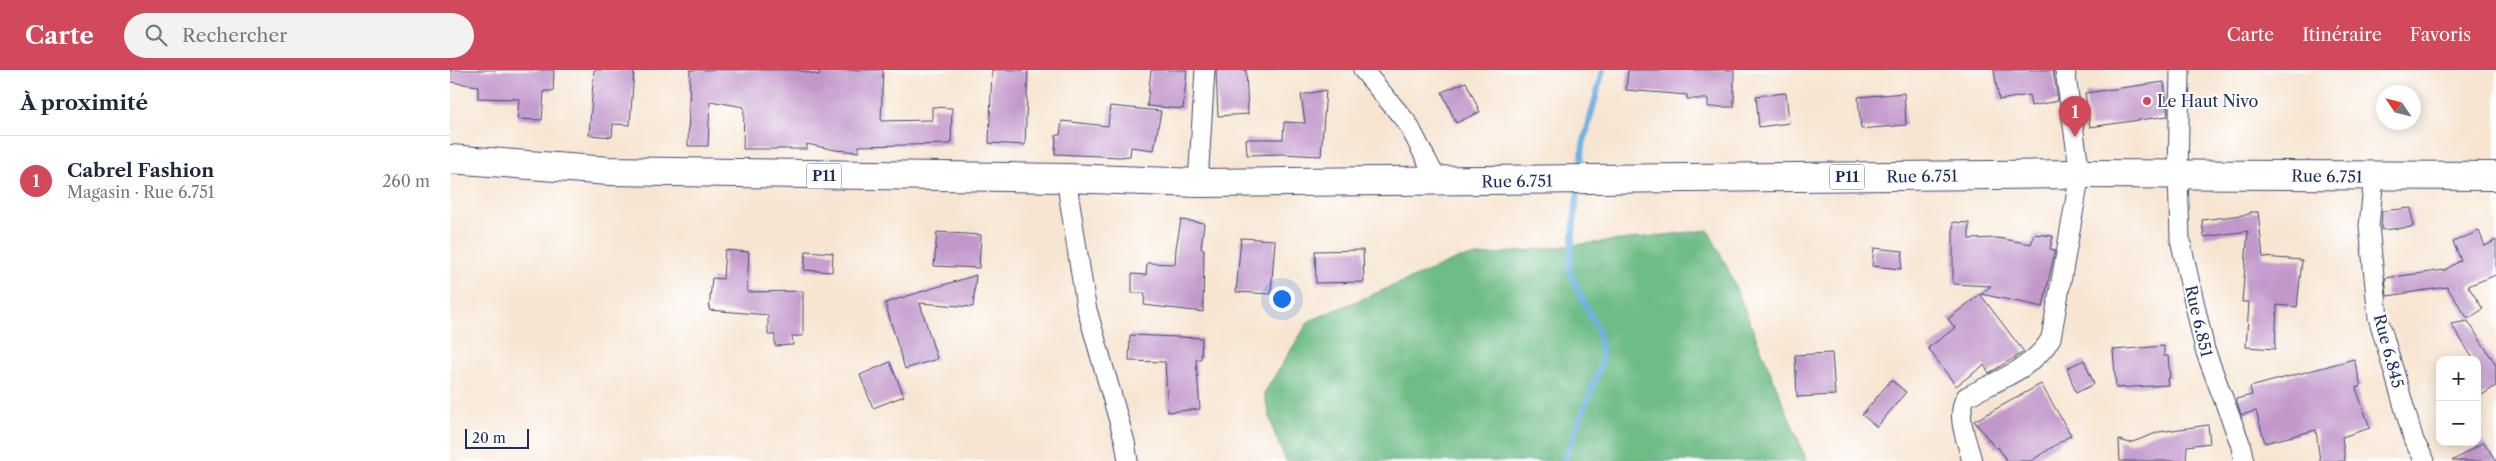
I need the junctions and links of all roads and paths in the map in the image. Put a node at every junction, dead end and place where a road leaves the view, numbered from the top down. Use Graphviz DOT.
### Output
graph roads {
  1 [pos="1205,70"];
  2 [pos="1363,70"];
  3 [pos="2065,70"];
  4 [pos="2180,70"];
  5 [pos="450,158"];
  6 [pos="2080,174"];
  7 [pos="2178,175"];
  8 [pos="2496,176"];
  9 [pos="2374,177"];
  10 [pos="1066,178"];
  11 [pos="1438,182"];
  12 [pos="1198,183"];
  13 [pos="1128,461"];
  14 [pos="1972,461"];
  15 [pos="2244,461"];
  16 [pos="2425,461"];
  1 -- 12 [label="street"];
  2 -- 11 [label="street"];
  3 -- 6 [label="street"];
  4 -- 7 [label="street, Rue 6.851"];
  5 -- 10 [label="main road, P11"];
  6 -- 7 [label="main road, Rue 6.751 / P11"];
  6 -- 11 [label="main road, Rue 6.751 / P11"];
  6 -- 14 [label="street"];
  7 -- 9 [label="main road, Rue 6.751 / P11"];
  7 -- 15 [label="street, Rue 6.851"];
  8 -- 9 [label="main road, Rue 6.751 / P11"];
  9 -- 16 [label="street, Rue 6.845"];
  10 -- 12 [label="main road, P11"];
  10 -- 13 [label="street"];
  11 -- 12 [label="main road, Rue 6.751 / P11"];
}
